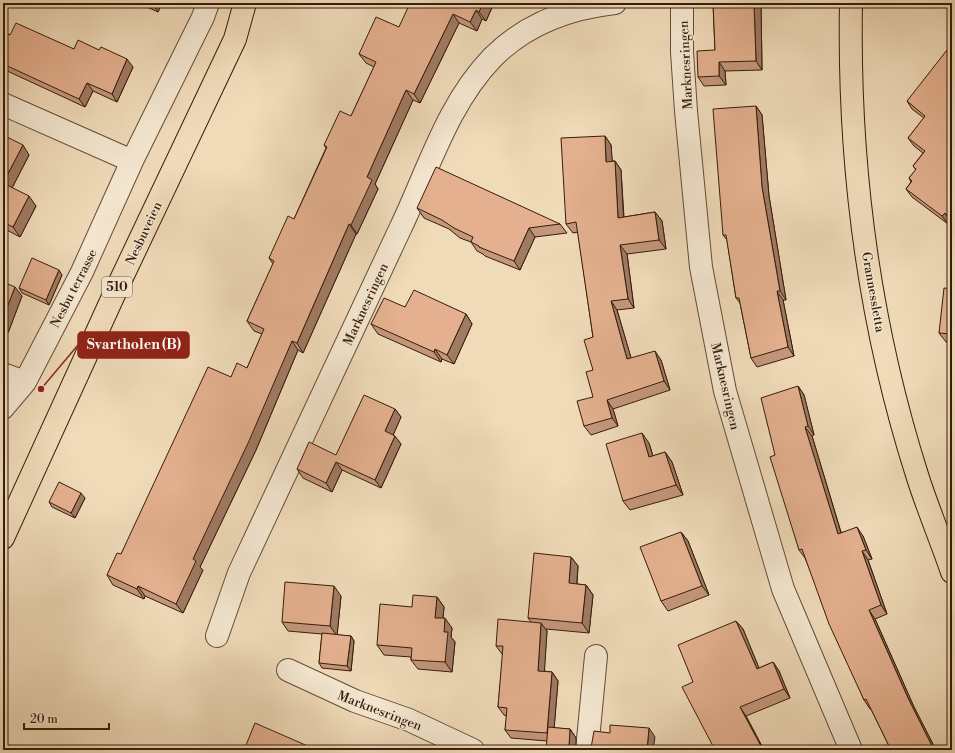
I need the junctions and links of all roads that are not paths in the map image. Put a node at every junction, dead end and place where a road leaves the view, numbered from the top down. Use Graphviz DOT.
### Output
graph roads {
  1 [pos="208,3"];
  2 [pos="245,3"];
  3 [pos="259,3"];
  4 [pos="615,3"];
  5 [pos="682,3"];
  6 [pos="851,3"];
  7 [pos="561,8"];
  8 [pos="234,39"];
  9 [pos="3,104"];
  10 [pos="132,161"];
  11 [pos="3,374"];
  12 [pos="25,382"];
  13 [pos="3,408"];
  14 [pos="3,538"];
  15 [pos="952,572"];
  16 [pos="217,636"];
  17 [pos="596,656"];
  18 [pos="288,670"];
  19 [pos="473,750"];
  20 [pos="587,750"];
  21 [pos="851,750"];
  1 -- 10 [label="street, Nesbu terrasse"];
  2 -- 8 [label="main road, 510"];
  3 -- 8 [label="main road, 510"];
  4 -- 7 [label="street, Marknesringen"];
  5 -- 21 [label="street, Marknesringen"];
  6 -- 15 [label="main road, Grannessletta"];
  7 -- 16 [label="street, Marknesringen"];
  8 -- 14 [label="main road, Nesbuveien / 510"];
  9 -- 10 [label="street"];
  10 -- 12 [label="street, Nesbu terrasse"];
  11 -- 12 [label="street"];
  12 -- 13 [label="street, Nesbu terrasse"];
  17 -- 20 [label="street"];
  18 -- 19 [label="street, Marknesringen"];
}
